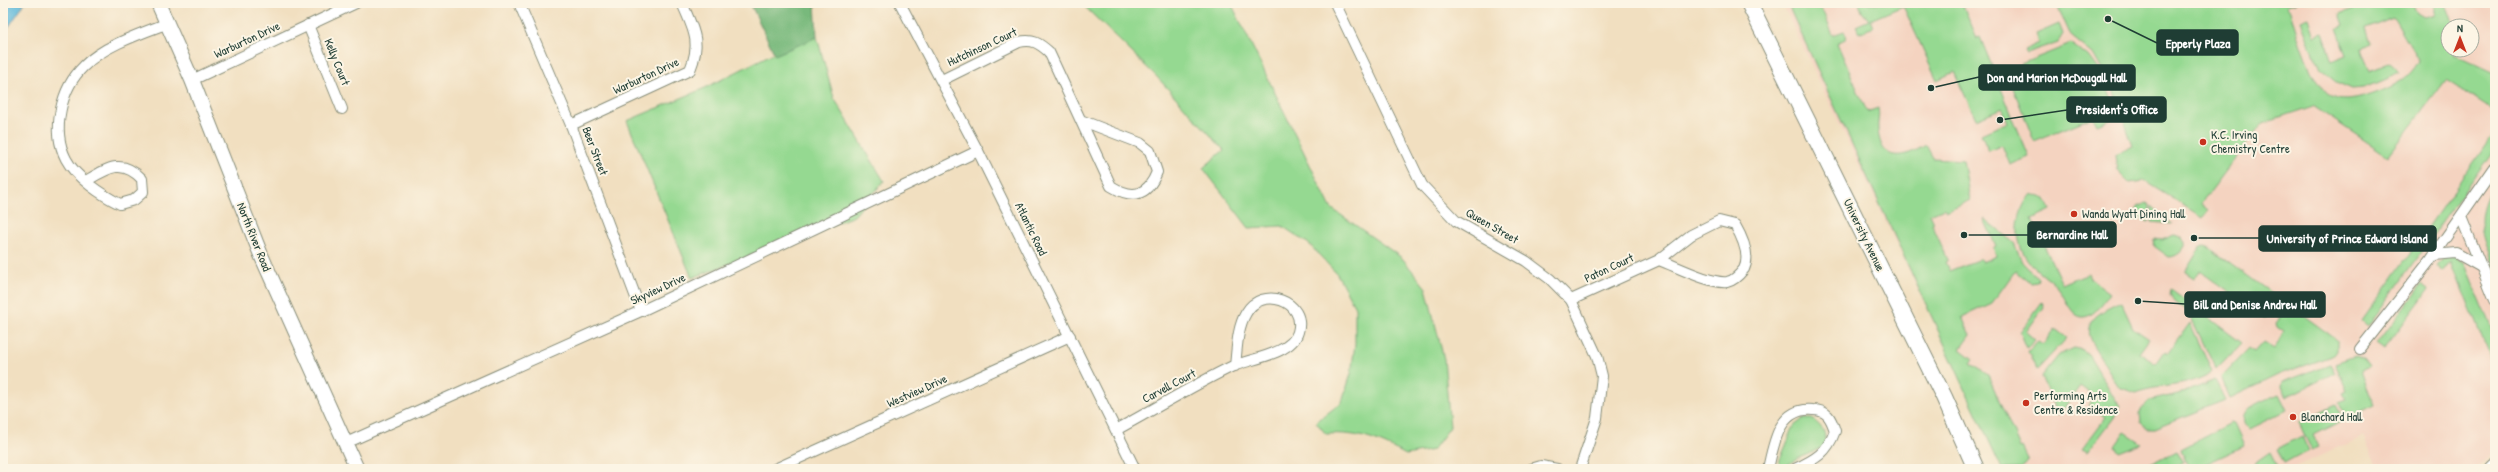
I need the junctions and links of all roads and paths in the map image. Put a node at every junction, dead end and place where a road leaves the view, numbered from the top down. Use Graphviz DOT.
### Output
graph roads {
  1 [pos="158,3"];
  2 [pos="356,3"];
  3 [pos="519,3"];
  4 [pos="682,3"];
  5 [pos="900,3"];
  6 [pos="1335,3"];
  7 [pos="1749,3"];
  8 [pos="168,23"];
  9 [pos="308,25"];
  10 [pos="192,80"];
  11 [pos="942,80"];
  12 [pos="342,110"];
  13 [pos="1083,121"];
  14 [pos="571,125"];
  15 [pos="978,151"];
  16 [pos="2495,167"];
  17 [pos="86,181"];
  18 [pos="2461,217"];
  19 [pos="2434,255"];
  20 [pos="1659,260"];
  21 [pos="2482,268"];
  22 [pos="1571,300"];
  23 [pos="2495,300"];
  24 [pos="641,311"];
  25 [pos="1070,336"];
  26 [pos="2360,349"];
  27 [pos="1235,366"];
  28 [pos="1116,430"];
  29 [pos="346,443"];
  30 [pos="2495,466"];
  31 [pos="357,469"];
  32 [pos="775,469"];
  33 [pos="1135,469"];
  34 [pos="1531,469"];
  35 [pos="1557,469"];
  36 [pos="1580,469"];
  37 [pos="1768,469"];
  38 [pos="1795,469"];
  39 [pos="1976,469"];
  40 [pos="2492,469"];
  1 -- 8 [label="main road, North River Road"];
  2 -- 9 [label="street, Warburton Drive"];
  3 -- 14 [label="street, Beer Street"];
  4 -- 14 [label="street, Warburton Drive"];
  5 -- 11 [label="street, Atlantic Road"];
  6 -- 22 [label="street, Queen Street"];
  7 -- 39 [label="main road, University Avenue"];
  8 -- 10 [label="main road, North River Road"];
  8 -- 17 [label="street"];
  9 -- 10 [label="street, Warburton Drive"];
  9 -- 12 [label="street, Kelly Court"];
  10 -- 29 [label="main road, North River Road"];
  11 -- 13 [label="street, Hutchinson Court"];
  11 -- 15 [label="street, Atlantic Road"];
  13 -- 13 [label="street, Hutchinson Court"];
  14 -- 24 [label="street, Beer Street"];
  15 -- 24 [label="street, Skyview Drive"];
  15 -- 25 [label="street, Atlantic Road"];
  16 -- 18 [label="street"];
  17 -- 17 [label="street"];
  18 -- 19 [label="street"];
  18 -- 21 [label="street"];
  19 -- 21 [label="street"];
  19 -- 26 [label="street"];
  20 -- 20 [label="street, Paton Court"];
  20 -- 22 [label="street, Paton Court"];
  21 -- 23 [label="street"];
  22 -- 36 [label="street, Queen Street"];
  24 -- 29 [label="street, Skyview Drive"];
  25 -- 28 [label="street, Atlantic Road"];
  25 -- 32 [label="street, Westview Drive"];
  27 -- 27 [label="street, Carvell Court"];
  27 -- 28 [label="street, Carvell Court"];
  28 -- 33 [label="street, Atlantic Road"];
  29 -- 31 [label="main road, North River Road"];
  30 -- 40 [label="main road"];
  34 -- 35 [label="street"];
  37 -- 38 [label="street"];
}
